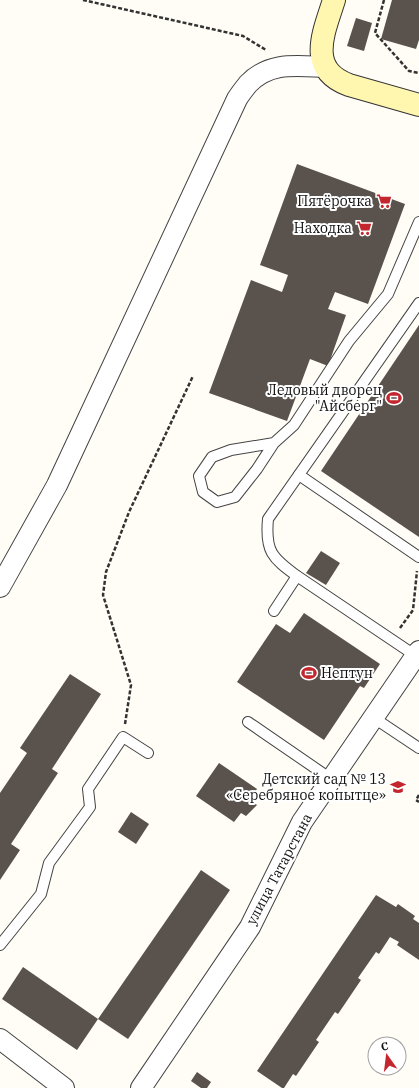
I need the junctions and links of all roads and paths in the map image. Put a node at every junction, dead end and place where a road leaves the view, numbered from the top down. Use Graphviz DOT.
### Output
graph roads {
  1 [pos="83,0"];
  2 [pos="334,0"];
  3 [pos="384,0"];
  4 [pos="288,65"];
  5 [pos="325,67"];
  6 [pos="419,73"];
  7 [pos="419,105"];
  8 [pos="419,222"];
  9 [pos="419,303"];
  10 [pos="193,376"];
  11 [pos="274,443"];
  12 [pos="299,475"];
  13 [pos="419,561"];
  14 [pos="297,576"];
  15 [pos="0,587"];
  16 [pos="274,611"];
  17 [pos="392,640"];
  18 [pos="417,654"];
  19 [pos="374,718"];
  20 [pos="248,722"];
  21 [pos="123,737"];
  22 [pos="419,748"];
  23 [pos="148,753"];
  24 [pos="331,779"];
  25 [pos="419,795"];
  26 [pos="419,802"];
  27 [pos="0,945"];
  28 [pos="0,1039"];
  29 [pos="64,1088"];
  30 [pos="141,1088"];
  1 -- 4 [label="path"];
  2 -- 5 [label="street"];
  3 -- 6 [label="path"];
  4 -- 5 [label="street"];
  4 -- 15 [label="street"];
  5 -- 7 [label="street"];
  8 -- 11 [label="lane"];
  9 -- 12 [label="lane"];
  10 -- 21 [label="path"];
  11 -- 11 [label="lane"];
  12 -- 13 [label="lane"];
  12 -- 14 [label="lane"];
  13 -- 17 [label="path"];
  14 -- 16 [label="lane"];
  14 -- 17 [label="lane"];
  17 -- 18 [label="lane"];
  18 -- 19 [label="street, улица Татарстана"];
  19 -- 22 [label="lane"];
  19 -- 24 [label="street, улица Татарстана"];
  20 -- 24 [label="lane"];
  21 -- 23 [label="lane"];
  21 -- 27 [label="lane"];
  24 -- 30 [label="street, улица Татарстана"];
  25 -- 26 [label="path"];
  28 -- 29 [label="street"];
}
